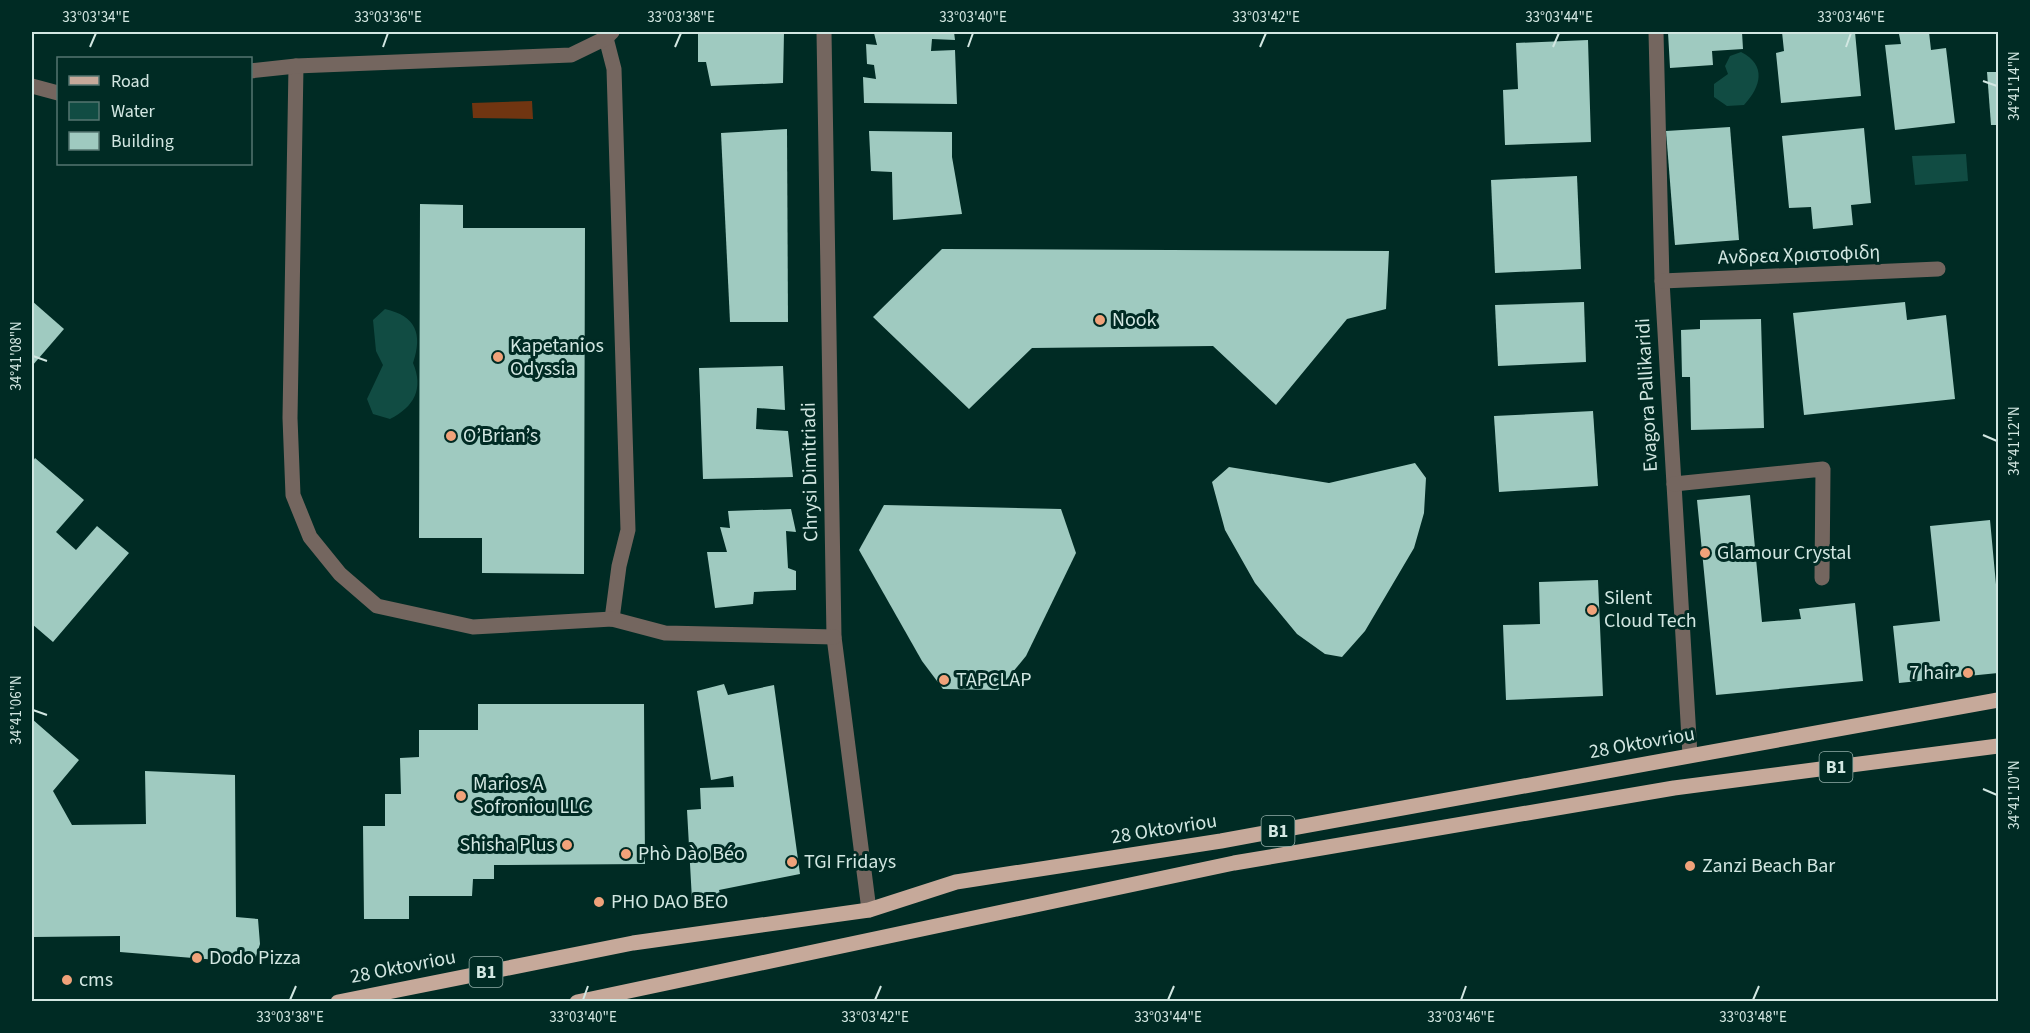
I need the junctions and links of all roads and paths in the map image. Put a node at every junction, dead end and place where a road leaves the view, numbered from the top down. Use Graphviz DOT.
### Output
graph roads {
  1 [pos="824,32"];
  2 [pos="1656,32"];
  3 [pos="609,35"];
  4 [pos="296,66"];
  5 [pos="252,71"];
  6 [pos="32,86"];
  7 [pos="57,93"];
  8 [pos="1938,269"];
  9 [pos="1662,281"];
  10 [pos="1674,484"];
  11 [pos="1822,578"];
  12 [pos="612,619"];
  13 [pos="834,638"];
  14 [pos="1998,700"];
  15 [pos="1998,746"];
  16 [pos="1690,756"];
  17 [pos="869,910"];
  18 [pos="338,1002"];
  19 [pos="577,1002"];
  1 -- 13 [label="street, Chrysi Dimitriadi"];
  2 -- 9 [label="street, Evagora Pallikaridi"];
  3 -- 4 [label="street"];
  3 -- 12 [label="street"];
  4 -- 5 [label="street"];
  4 -- 12 [label="street"];
  6 -- 7 [label="street"];
  8 -- 9 [label="street, Ανδρεα Χριστοφιδη"];
  9 -- 10 [label="street, Evagora Pallikaridi"];
  10 -- 11 [label="street"];
  10 -- 16 [label="street, Evagora Pallikaridi"];
  12 -- 13 [label="street"];
  13 -- 17 [label="street, Chrysi Dimitriadi"];
  14 -- 16 [label="main road, 28 Oktovriou / B1"];
  15 -- 19 [label="main road, B1"];
  16 -- 17 [label="main road, 28 Oktovriou / B1"];
  17 -- 18 [label="main road, 28 Oktovriou / B1"];
}
